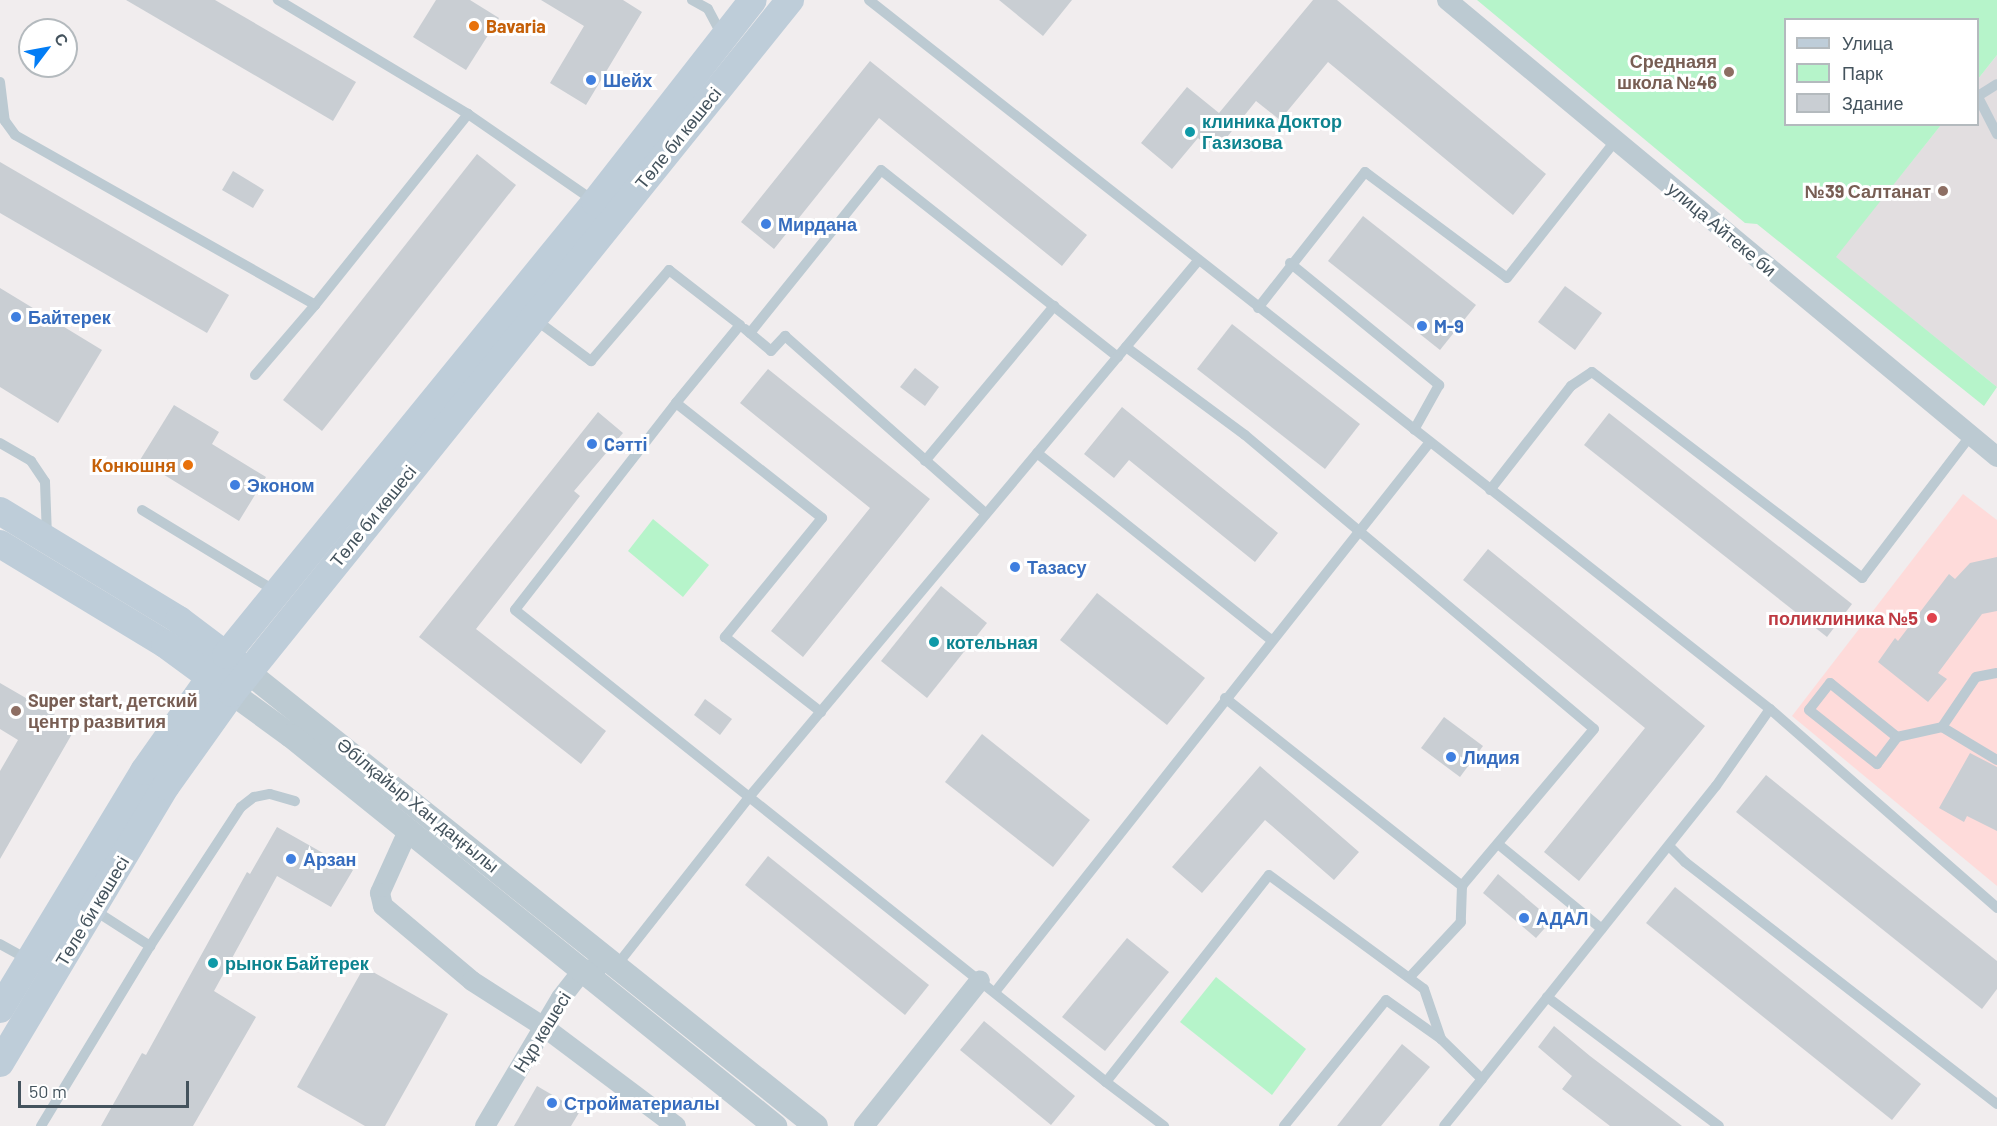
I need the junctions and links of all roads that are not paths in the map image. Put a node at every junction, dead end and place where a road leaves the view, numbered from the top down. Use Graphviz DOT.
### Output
graph roads {
  1 [pos="278,0"];
  2 [pos="692,0"];
  3 [pos="753,0"];
  4 [pos="790,0"];
  5 [pos="869,0"];
  6 [pos="1447,0"];
  7 [pos="723,37"];
  8 [pos="0,82"];
  9 [pos="1997,84"];
  10 [pos="1979,95"];
  11 [pos="1979,100"];
  12 [pos="468,114"];
  13 [pos="1997,134"];
  14 [pos="1616,140"];
  15 [pos="595,202"];
  16 [pos="1198,261"];
  17 [pos="1290,263"];
  18 [pos="315,304"];
  19 [pos="1054,306"];
  20 [pos="1258,308"];
  21 [pos="533,318"];
  22 [pos="740,325"];
  23 [pos="750,333"];
  24 [pos="1126,347"];
  25 [pos="1118,357"];
  26 [pos="255,375"];
  27 [pos="676,404"];
  28 [pos="1414,430"];
  29 [pos="1970,436"];
  30 [pos="1430,442"];
  31 [pos="0,443"];
  32 [pos="1037,453"];
  33 [pos="1997,458"];
  34 [pos="926,460"];
  35 [pos="1490,490"];
  36 [pos="142,510"];
  37 [pos="0,511"];
  38 [pos="986,514"];
  39 [pos="1359,531"];
  40 [pos="47,537"];
  41 [pos="0,544"];
  42 [pos="277,592"];
  43 [pos="1271,640"];
  44 [pos="1997,673"];
  45 [pos="229,675"];
  46 [pos="1225,698"];
  47 [pos="1770,709"];
  48 [pos="821,712"];
  49 [pos="1942,727"];
  50 [pos="1897,737"];
  51 [pos="1997,760"];
  52 [pos="750,796"];
  53 [pos="295,801"];
  54 [pos="408,831"];
  55 [pos="1498,844"];
  56 [pos="1669,846"];
  57 [pos="1462,886"];
  58 [pos="1997,908"];
  59 [pos="93,910"];
  60 [pos="1602,929"];
  61 [pos="0,944"];
  62 [pos="150,946"];
  63 [pos="30,960"];
  64 [pos="617,965"];
  65 [pos="582,971"];
  66 [pos="1409,978"];
  67 [pos="987,986"];
  68 [pos="1547,997"];
  69 [pos="0,1009"];
  70 [pos="544,1028"];
  71 [pos="1441,1039"];
  72 [pos="0,1063"];
  73 [pos="1482,1079"];
  74 [pos="1106,1082"];
  75 [pos="1997,1104"];
  76 [pos="865,1124"];
  77 [pos="41,1126"];
  78 [pos="485,1126"];
  79 [pos="676,1126"];
  80 [pos="775,1126"];
  81 [pos="816,1126"];
  82 [pos="1164,1126"];
  83 [pos="1284,1126"];
  84 [pos="1444,1126"];
  85 [pos="1719,1126"];
  1 -- 12 [label="lane"];
  2 -- 7 [label="lane"];
  3 -- 7 [label="main road, Төле би көшесі"];
  4 -- 21 [label="main road, Төле би көшесі"];
  5 -- 16 [label="lane"];
  6 -- 14 [label="street, улица Айтеке би"];
  7 -- 15 [label="main road, Төле би көшесі"];
  8 -- 18 [label="lane"];
  9 -- 10 [label="lane"];
  11 -- 13 [label="lane"];
  12 -- 15 [label="lane"];
  12 -- 18 [label="lane"];
  14 -- 17 [label="lane"];
  14 -- 29 [label="street, улица Айтеке би"];
  15 -- 42 [label="main road, Төле би көшесі"];
  16 -- 20 [label="lane"];
  16 -- 24 [label="lane"];
  17 -- 20 [label="lane"];
  17 -- 28 [label="lane"];
  18 -- 26 [label="lane"];
  19 -- 23 [label="lane"];
  19 -- 25 [label="lane"];
  19 -- 34 [label="lane"];
  20 -- 28 [label="lane"];
  21 -- 22 [label="lane"];
  21 -- 45 [label="main road, Төле би көшесі"];
  22 -- 23 [label="lane"];
  22 -- 27 [label="lane"];
  23 -- 34 [label="lane"];
  24 -- 25 [label="lane"];
  24 -- 39 [label="lane"];
  25 -- 32 [label="lane"];
  27 -- 48 [label="lane"];
  27 -- 52 [label="lane"];
  28 -- 30 [label="lane"];
  29 -- 33 [label="street, улица Айтеке би"];
  29 -- 35 [label="lane"];
  30 -- 35 [label="lane"];
  30 -- 39 [label="lane"];
  31 -- 40 [label="lane"];
  32 -- 38 [label="lane"];
  32 -- 43 [label="lane"];
  34 -- 38 [label="lane"];
  35 -- 47 [label="lane"];
  36 -- 42 [label="lane"];
  37 -- 40 [label="main road, Әбілқайыр Хан даңғылы"];
  38 -- 48 [label="lane"];
  39 -- 43 [label="lane"];
  39 -- 55 [label="lane"];
  40 -- 45 [label="main road, Әбілқайыр Хан даңғылы"];
  41 -- 45 [label="main road, Әбілқайыр Хан даңғылы"];
  42 -- 45 [label="main road, Төле би көшесі"];
  43 -- 46 [label="lane"];
  44 -- 49 [label="lane"];
  45 -- 54 [label="street, Әбілқайыр Хан даңғылы"];
  45 -- 59 [label="main road, Төле би көшесі"];
  45 -- 63 [label="main road, Төле би көшесі"];
  45 -- 64 [label="street, Әбілқайыр Хан даңғылы"];
  46 -- 57 [label="lane"];
  46 -- 67 [label="lane"];
  47 -- 56 [label="lane"];
  47 -- 58 [label="lane"];
  48 -- 52 [label="lane"];
  49 -- 50 [label="lane"];
  49 -- 51 [label="lane"];
  50 -- 50 [label="lane"];
  52 -- 64 [label="lane"];
  52 -- 67 [label="lane"];
  53 -- 62 [label="lane"];
  54 -- 65 [label="street, Әбілқайыр Хан даңғылы"];
  54 -- 70 [label="street"];
  55 -- 57 [label="lane"];
  55 -- 60 [label="lane"];
  56 -- 60 [label="lane"];
  56 -- 75 [label="lane"];
  57 -- 66 [label="lane"];
  59 -- 62 [label="lane"];
  59 -- 72 [label="main road, Төле би көшесі"];
  60 -- 68 [label="lane"];
  61 -- 63 [label="lane"];
  62 -- 77 [label="lane"];
  63 -- 69 [label="main road, Төле би көшесі"];
  64 -- 65 [label="street"];
  64 -- 81 [label="street, Әбілқайыр Хан даңғылы"];
  65 -- 70 [label="street, Нұр көшесі"];
  65 -- 80 [label="street, Әбілқайыр Хан даңғылы"];
  66 -- 71 [label="lane"];
  66 -- 74 [label="lane"];
  67 -- 74 [label="lane"];
  67 -- 76 [label="street"];
  68 -- 73 [label="lane"];
  68 -- 85 [label="lane"];
  70 -- 78 [label="street, Нұр көшесі"];
  70 -- 79 [label="street"];
  71 -- 73 [label="lane"];
  71 -- 83 [label="lane"];
  73 -- 84 [label="lane"];
  74 -- 82 [label="lane"];
}
